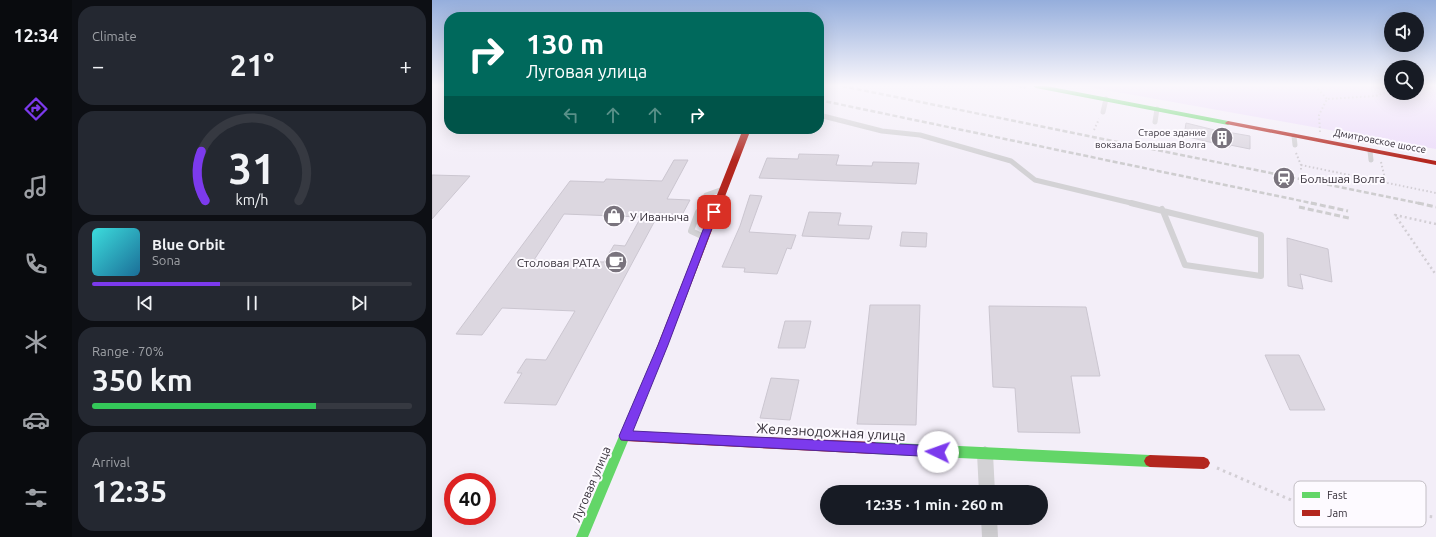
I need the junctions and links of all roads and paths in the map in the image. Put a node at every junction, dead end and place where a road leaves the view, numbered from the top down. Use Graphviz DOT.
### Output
graph roads {
  1 [pos="1157,111"];
  2 [pos="1166,111"];
  3 [pos="1321,111"];
  4 [pos="824,117"];
  5 [pos="1155,122"];
  6 [pos="1096,126"];
  7 [pos="1094,130"];
  8 [pos="745,134"];
  9 [pos="1320,141"];
  10 [pos="1296,153"];
  11 [pos="1380,158"];
  12 [pos="1436,163"];
  13 [pos="1301,165"];
  14 [pos="1301,172"];
  15 [pos="1386,183"];
  16 [pos="724,188"];
  17 [pos="1436,193"];
  18 [pos="702,204"];
  19 [pos="1162,209"];
  20 [pos="698,212"];
  21 [pos="1436,224"];
  22 [pos="704,237"];
  23 [pos="1436,275"];
  24 [pos="625,436"];
  25 [pos="985,454"];
  26 [pos="1204,463"];
  27 [pos="987,485"];
  28 [pos="1294,501"];
  29 [pos="1426,516"];
  30 [pos="1436,517"];
  31 [pos="989,525"];
  32 [pos="582,537"];
  33 [pos="990,537"];
  1 -- 5 [label="lane"];
  2 -- 9 [label="street, Дмитровское шоссе"];
  3 -- 9 [label="path"];
  4 -- 19 [label="lane"];
  6 -- 7 [label="path"];
  8 -- 16 [label="street, Луговая улица"];
  9 -- 12 [label="street, Дмитровское шоссе"];
  10 -- 13 [label="path"];
  11 -- 15 [label="path"];
  13 -- 14 [label="path"];
  13 -- 15 [label="path"];
  15 -- 17 [label="path"];
  16 -- 18 [label="lane"];
  16 -- 22 [label="street, Луговая улица"];
  19 -- 19 [label="lane"];
  20 -- 22 [label="lane"];
  21 -- 23 [label="path"];
  22 -- 24 [label="street, Луговая улица"];
  24 -- 25 [label="street, Железнодожная улица"];
  24 -- 32 [label="street, Луговая улица"];
  25 -- 26 [label="street, Железнодожная улица"];
  25 -- 27 [label="street"];
  26 -- 28 [label="path"];
  29 -- 30 [label="path"];
  31 -- 33 [label="street"];
}
